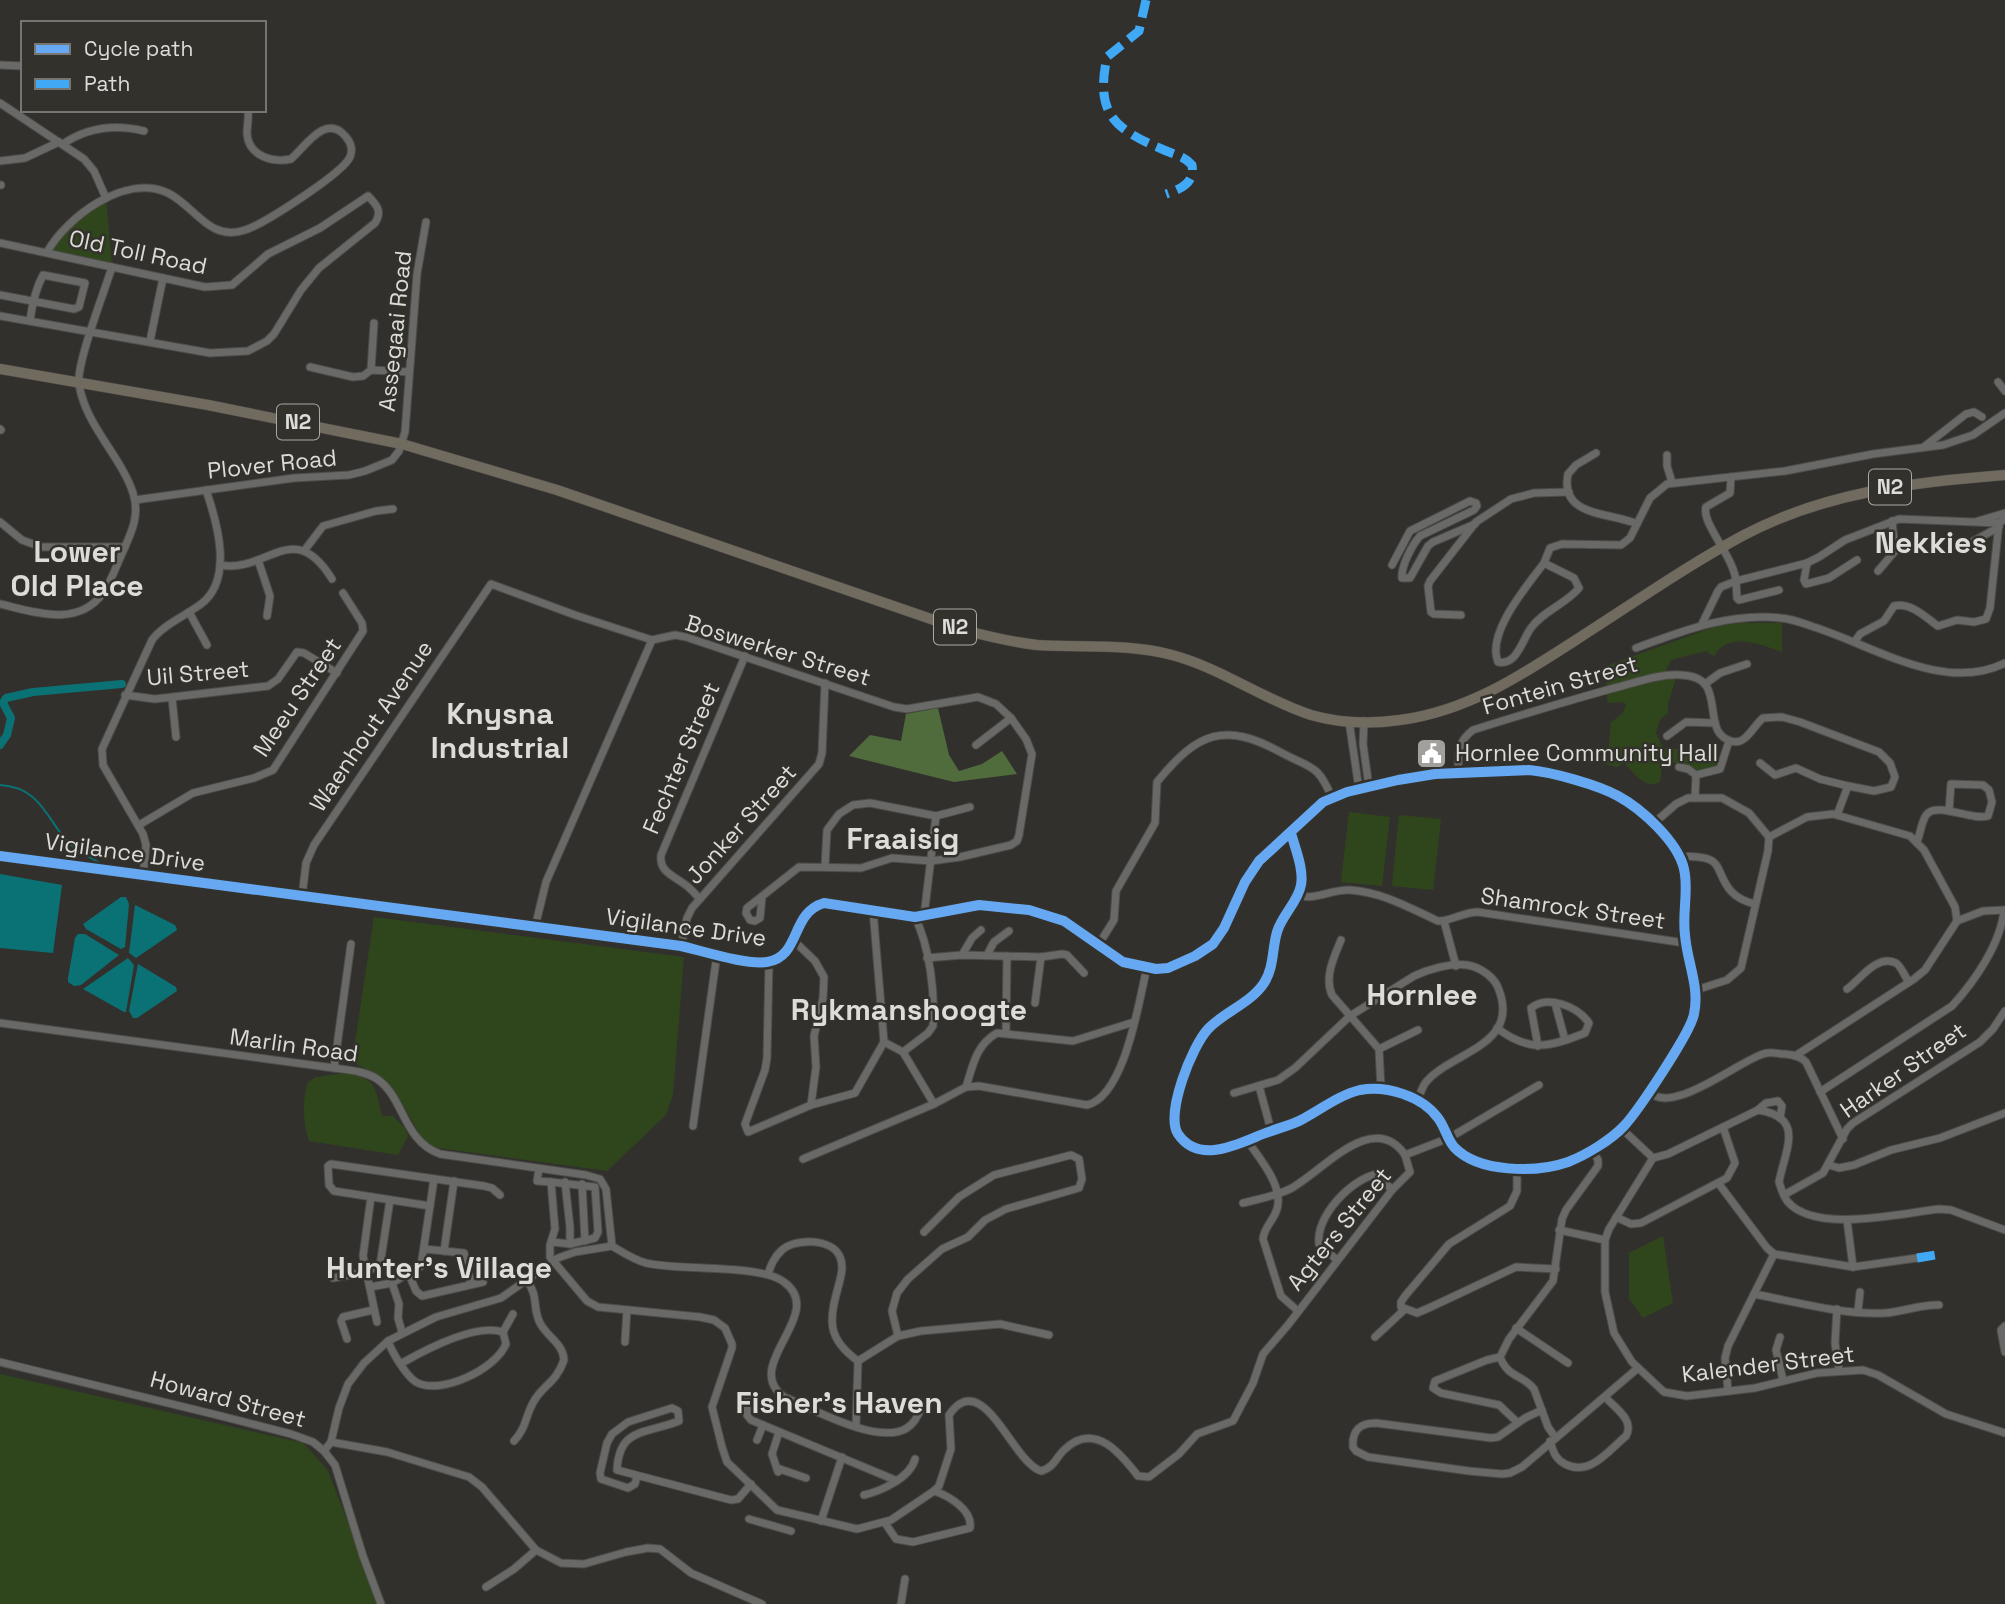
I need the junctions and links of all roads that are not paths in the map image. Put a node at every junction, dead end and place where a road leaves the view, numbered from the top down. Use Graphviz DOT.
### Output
graph roads {
  1 [pos="0,65"];
  2 [pos="21,66"];
  3 [pos="0,103"];
  4 [pos="248,112"];
  5 [pos="144,131"];
  6 [pos="61,143"];
  7 [pos="0,161"];
  8 [pos="106,198"];
  9 [pos="426,222"];
  10 [pos="0,243"];
  11 [pos="47,252"];
  12 [pos="112,267"];
  13 [pos="163,278"];
  14 [pos="0,295"];
  15 [pos="34,301"];
  16 [pos="0,316"];
  17 [pos="30,320"];
  18 [pos="374,323"];
  19 [pos="92,331"];
  20 [pos="150,341"];
  21 [pos="310,367"];
  22 [pos="0,369"];
  23 [pos="371,370"];
  24 [pos="409,372"];
  25 [pos="79,382"];
  26 [pos="1998,382"];
  27 [pos="2005,391"];
  28 [pos="2005,413"];
  29 [pos="1982,417"];
  30 [pos="402,444"];
  31 [pos="1923,448"];
  32 [pos="1595,453"];
  33 [pos="1667,455"];
  34 [pos="2005,475"];
  35 [pos="1731,477"];
  36 [pos="1672,482"];
  37 [pos="206,490"];
  38 [pos="1569,492"];
  39 [pos="135,500"];
  40 [pos="393,509"];
  41 [pos="2005,513"];
  42 [pos="1892,521"];
  43 [pos="0,522"];
  44 [pos="1975,522"];
  45 [pos="2001,523"];
  46 [pos="1475,524"];
  47 [pos="1637,524"];
  48 [pos="1724,546"];
  49 [pos="125,547"];
  50 [pos="1961,548"];
  51 [pos="304,551"];
  52 [pos="258,559"];
  53 [pos="1857,560"];
  54 [pos="1544,563"];
  55 [pos="1807,563"];
  56 [pos="219,565"];
  57 [pos="1392,565"];
  58 [pos="1878,571"];
  59 [pos="332,579"];
  60 [pos="1736,581"];
  61 [pos="491,584"];
  62 [pos="1779,590"];
  63 [pos="343,593"];
  64 [pos="0,604"];
  65 [pos="189,612"];
  66 [pos="1461,615"];
  67 [pos="267,616"];
  68 [pos="1702,624"];
  69 [pos="652,640"];
  70 [pos="1854,641"];
  71 [pos="206,645"];
  72 [pos="1636,648"];
  73 [pos="745,656"];
  74 [pos="2005,663"];
  75 [pos="1747,664"];
  76 [pos="337,673"];
  77 [pos="825,683"];
  78 [pos="1704,684"];
  79 [pos="125,695"];
  80 [pos="172,698"];
  81 [pos="1012,718"];
  82 [pos="1349,721"];
  83 [pos="1364,721"];
  84 [pos="1715,723"];
  85 [pos="1667,736"];
  86 [pos="176,737"];
  87 [pos="1729,741"];
  88 [pos="976,745"];
  89 [pos="1760,763"];
  90 [pos="1679,767"];
  91 [pos="1458,774"];
  92 [pos="1696,775"];
  93 [pos="1848,786"];
  94 [pos="1368,787"];
  95 [pos="1359,789"];
  96 [pos="1695,797"];
  97 [pos="1332,798"];
  98 [pos="970,807"];
  99 [pos="1949,811"];
  100 [pos="1838,815"];
  101 [pos="936,816"];
  102 [pos="1653,824"];
  103 [pos="139,825"];
  104 [pos="1291,833"];
  105 [pos="1769,836"];
  106 [pos="1917,841"];
  107 [pos="0,856"];
  108 [pos="1679,856"];
  109 [pos="931,861"];
  110 [pos="825,866"];
  111 [pos="143,877"];
  112 [pos="1297,895"];
  113 [pos="302,897"];
  114 [pos="762,897"];
  115 [pos="700,899"];
  116 [pos="1755,904"];
  117 [pos="873,910"];
  118 [pos="2005,910"];
  119 [pos="924,916"];
  120 [pos="915,918"];
  121 [pos="1444,921"];
  122 [pos="1957,921"];
  123 [pos="535,927"];
  124 [pos="981,930"];
  125 [pos="1009,931"];
  126 [pos="793,940"];
  127 [pos="1341,940"];
  128 [pos="1685,943"];
  129 [pos="351,944"];
  130 [pos="1099,944"];
  131 [pos="681,946"];
  132 [pos="717,954"];
  133 [pos="962,955"];
  134 [pos="987,955"];
  135 [pos="1007,956"];
  136 [pos="1041,957"];
  137 [pos="927,958"];
  138 [pos="769,962"];
  139 [pos="1456,966"];
  140 [pos="1147,967"];
  141 [pos="1084,973"];
  142 [pos="1909,982"];
  143 [pos="1847,989"];
  144 [pos="1696,990"];
  145 [pos="1034,1003"];
  146 [pos="1555,1003"];
  147 [pos="2005,1011"];
  148 [pos="1350,1016"];
  149 [pos="1134,1022"];
  150 [pos="0,1023"];
  151 [pos="1497,1028"];
  152 [pos="1418,1030"];
  153 [pos="1006,1032"];
  154 [pos="1564,1040"];
  155 [pos="884,1042"];
  156 [pos="1538,1046"];
  157 [pos="1379,1049"];
  158 [pos="903,1052"];
  159 [pos="1795,1056"];
  160 [pos="334,1068"];
  161 [pos="1539,1085"];
  162 [pos="1259,1086"];
  163 [pos="966,1087"];
  164 [pos="1381,1089"];
  165 [pos="1648,1091"];
  166 [pos="1820,1092"];
  167 [pos="1234,1093"];
  168 [pos="1417,1101"];
  169 [pos="934,1104"];
  170 [pos="811,1105"];
  171 [pos="1758,1110"];
  172 [pos="2005,1113"];
  173 [pos="1780,1118"];
  174 [pos="693,1126"];
  175 [pos="1723,1126"];
  176 [pos="1622,1129"];
  177 [pos="1271,1130"];
  178 [pos="1449,1138"];
  179 [pos="1843,1139"];
  180 [pos="1247,1140"];
  181 [pos="1592,1149"];
  182 [pos="1405,1155"];
  183 [pos="1653,1158"];
  184 [pos="803,1159"];
  185 [pos="1829,1165"];
  186 [pos="1517,1168"];
  187 [pos="539,1169"];
  188 [pos="434,1179"];
  189 [pos="454,1181"];
  190 [pos="551,1182"];
  191 [pos="565,1182"];
  192 [pos="582,1184"];
  193 [pos="1719,1184"];
  194 [pos="1392,1190"];
  195 [pos="1277,1193"];
  196 [pos="500,1195"];
  197 [pos="1784,1195"];
  198 [pos="371,1197"];
  199 [pos="390,1200"];
  200 [pos="1243,1203"];
  201 [pos="430,1206"];
  202 [pos="1616,1217"];
  203 [pos="1847,1220"];
  204 [pos="1559,1230"];
  205 [pos="2005,1230"];
  206 [pos="924,1233"];
  207 [pos="1605,1240"];
  208 [pos="586,1241"];
  209 [pos="552,1242"];
  210 [pos="570,1244"];
  211 [pos="612,1246"];
  212 [pos="424,1249"];
  213 [pos="444,1251"];
  214 [pos="1774,1254"];
  215 [pos="1917,1258"];
  216 [pos="1338,1260"];
  217 [pos="552,1261"];
  218 [pos="1853,1267"];
  219 [pos="1556,1269"];
  220 [pos="366,1272"];
  221 [pos="768,1273"];
  222 [pos="409,1274"];
  223 [pos="333,1278"];
  224 [pos="527,1281"];
  225 [pos="483,1282"];
  226 [pos="392,1283"];
  227 [pos="471,1284"];
  228 [pos="370,1287"];
  229 [pos="1860,1293"];
  230 [pos="1754,1294"];
  231 [pos="1940,1305"];
  232 [pos="1838,1309"];
  233 [pos="373,1310"];
  234 [pos="627,1310"];
  235 [pos="1404,1310"];
  236 [pos="1298,1311"];
  237 [pos="1858,1311"];
  238 [pos="513,1314"];
  239 [pos="377,1322"];
  240 [pos="2005,1326"];
  241 [pos="1516,1328"];
  242 [pos="402,1332"];
  243 [pos="503,1332"];
  244 [pos="1049,1335"];
  245 [pos="898,1336"];
  246 [pos="1375,1337"];
  247 [pos="1780,1337"];
  248 [pos="347,1339"];
  249 [pos="388,1341"];
  250 [pos="625,1342"];
  251 [pos="2005,1352"];
  252 [pos="1500,1357"];
  253 [pos="858,1361"];
  254 [pos="0,1362"];
  255 [pos="402,1363"];
  256 [pos="1569,1363"];
  257 [pos="1638,1368"];
  258 [pos="1839,1370"];
  259 [pos="1783,1380"];
  260 [pos="1728,1391"];
  261 [pos="747,1396"];
  262 [pos="1605,1397"];
  263 [pos="922,1406"];
  264 [pos="1542,1410"];
  265 [pos="1517,1422"];
  266 [pos="763,1425"];
  267 [pos="856,1426"];
  268 [pos="779,1432"];
  269 [pos="2005,1433"];
  270 [pos="1552,1439"];
  271 [pos="757,1440"];
  272 [pos="514,1441"];
  273 [pos="331,1442"];
  274 [pos="324,1451"];
  275 [pos="842,1457"];
  276 [pos="915,1459"];
  277 [pos="601,1466"];
  278 [pos="617,1471"];
  279 [pos="637,1476"];
  280 [pos="806,1478"];
  281 [pos="895,1480"];
  282 [pos="751,1484"];
  283 [pos="934,1491"];
  284 [pos="864,1495"];
  285 [pos="777,1510"];
  286 [pos="749,1519"];
  287 [pos="821,1521"];
  288 [pos="885,1523"];
  289 [pos="770,1525"];
  290 [pos="791,1531"];
  291 [pos="536,1550"];
  292 [pos="905,1578"];
  293 [pos="486,1587"];
  294 [pos="381,1604"];
  295 [pos="762,1604"];
  296 [pos="901,1604"];
  1 -- 2 [label="street"];
  3 -- 6 [label="street"];
  4 -- 8 [label="street"];
  5 -- 6 [label="street"];
  6 -- 7 [label="street"];
  6 -- 8 [label="street"];
  8 -- 11 [label="street"];
  9 -- 24 [label="street, Assegaai Road"];
  10 -- 11 [label="street, Old Toll Road"];
  11 -- 12 [label="street, Old Toll Road"];
  12 -- 13 [label="street, Old Toll Road"];
  12 -- 19 [label="street"];
  13 -- 20 [label="street"];
  13 -- 20 [label="street, Old Toll Road"];
  14 -- 15 [label="street"];
  15 -- 15 [label="street"];
  15 -- 17 [label="street"];
  16 -- 17 [label="street"];
  17 -- 19 [label="street"];
  18 -- 23 [label="street"];
  19 -- 20 [label="street"];
  19 -- 25 [label="street"];
  21 -- 23 [label="street"];
  22 -- 25 [label="highway, N2"];
  23 -- 24 [label="street"];
  24 -- 30 [label="street, Assegaai Road"];
  25 -- 30 [label="highway, N2"];
  25 -- 39 [label="street"];
  26 -- 27 [label="street"];
  28 -- 31 [label="street"];
  29 -- 31 [label="street"];
  30 -- 37 [label="street, Plover Road"];
  30 -- 82 [label="highway, N2"];
  31 -- 35 [label="street"];
  32 -- 38 [label="street"];
  33 -- 36 [label="street"];
  34 -- 48 [label="highway, N2"];
  35 -- 36 [label="street"];
  35 -- 48 [label="street"];
  36 -- 47 [label="street"];
  37 -- 39 [label="street, Plover Road"];
  37 -- 56 [label="street"];
  38 -- 46 [label="street"];
  38 -- 47 [label="street"];
  39 -- 49 [label="street"];
  40 -- 51 [label="street"];
  41 -- 44 [label="street"];
  42 -- 44 [label="street"];
  42 -- 55 [label="street"];
  42 -- 58 [label="street"];
  43 -- 49 [label="street"];
  44 -- 45 [label="street"];
  45 -- 50 [label="street"];
  45 -- 70 [label="street"];
  46 -- 57 [label="street"];
  46 -- 66 [label="street"];
  47 -- 54 [label="street"];
  48 -- 60 [label="street"];
  48 -- 83 [label="highway, N2"];
  49 -- 64 [label="street"];
  51 -- 52 [label="street"];
  51 -- 59 [label="street"];
  52 -- 56 [label="street"];
  52 -- 67 [label="street"];
  53 -- 55 [label="street"];
  54 -- 54 [label="street"];
  55 -- 60 [label="street"];
  56 -- 65 [label="street"];
  60 -- 62 [label="street"];
  60 -- 68 [label="street"];
  61 -- 69 [label="street, Boswerker Street"];
  61 -- 113 [label="street, Waenhout Avenue"];
  63 -- 76 [label="street, Meeu Street"];
  65 -- 71 [label="street"];
  65 -- 79 [label="street"];
  68 -- 70 [label="street"];
  68 -- 72 [label="street"];
  69 -- 73 [label="street, Boswerker Street"];
  69 -- 123 [label="street"];
  70 -- 74 [label="street"];
  73 -- 77 [label="street, Boswerker Street"];
  73 -- 115 [label="street, Fechter Street"];
  75 -- 78 [label="street"];
  76 -- 80 [label="street, Uil Street"];
  76 -- 103 [label="street, Meeu Street"];
  77 -- 81 [label="street, Boswerker Street"];
  77 -- 115 [label="street, Jonker Street"];
  78 -- 84 [label="street"];
  78 -- 91 [label="street, Fontein Street"];
  79 -- 80 [label="street, Uil Street"];
  79 -- 103 [label="street"];
  80 -- 86 [label="street"];
  81 -- 88 [label="street"];
  81 -- 109 [label="street"];
  82 -- 83 [label="highway, N2"];
  82 -- 95 [label="street"];
  83 -- 94 [label="street"];
  84 -- 85 [label="street"];
  84 -- 87 [label="street"];
  87 -- 92 [label="street"];
  87 -- 93 [label="street"];
  89 -- 93 [label="street"];
  90 -- 92 [label="street"];
  91 -- 94 [label="street, Vigilance Drive"];
  91 -- 102 [label="street, Vigilance Drive"];
  92 -- 96 [label="street"];
  93 -- 100 [label="street"];
  94 -- 95 [label="street, Vigilance Drive"];
  95 -- 97 [label="street, Vigilance Drive"];
  96 -- 102 [label="street"];
  96 -- 105 [label="street"];
  97 -- 104 [label="street, Vigilance Drive"];
  97 -- 130 [label="street"];
  98 -- 101 [label="street"];
  99 -- 99 [label="street"];
  99 -- 106 [label="street"];
  100 -- 105 [label="street"];
  100 -- 106 [label="street"];
  101 -- 109 [label="street"];
  101 -- 110 [label="street"];
  102 -- 108 [label="street, Vigilance Drive"];
  103 -- 111 [label="street"];
  104 -- 112 [label="street"];
  104 -- 140 [label="street, Vigilance Drive"];
  105 -- 116 [label="street"];
  106 -- 122 [label="street"];
  107 -- 111 [label="street, Vigilance Drive"];
  108 -- 116 [label="street"];
  108 -- 128 [label="street"];
  109 -- 110 [label="street"];
  109 -- 119 [label="street"];
  110 -- 114 [label="street"];
  111 -- 113 [label="street, Vigilance Drive"];
  112 -- 121 [label="street"];
  112 -- 180 [label="street"];
  113 -- 123 [label="street, Vigilance Drive"];
  115 -- 131 [label="street, Jonker Street"];
  116 -- 144 [label="street"];
  117 -- 120 [label="street, Vigilance Drive"];
  117 -- 126 [label="street, Vigilance Drive"];
  117 -- 155 [label="street"];
  118 -- 122 [label="street"];
  118 -- 166 [label="street"];
  119 -- 120 [label="street, Vigilance Drive"];
  119 -- 130 [label="street, Vigilance Drive"];
  120 -- 137 [label="street"];
  121 -- 128 [label="street, Shamrock Street"];
  121 -- 139 [label="street"];
  122 -- 142 [label="street"];
  123 -- 131 [label="street, Vigilance Drive"];
  124 -- 133 [label="street"];
  125 -- 134 [label="street"];
  126 -- 138 [label="street, Vigilance Drive"];
  126 -- 170 [label="street"];
  127 -- 148 [label="street"];
  128 -- 144 [label="street"];
  129 -- 160 [label="street"];
  130 -- 140 [label="street, Vigilance Drive"];
  131 -- 132 [label="street, Vigilance Drive"];
  132 -- 138 [label="street, Vigilance Drive"];
  132 -- 174 [label="street"];
  133 -- 134 [label="street"];
  133 -- 137 [label="street"];
  134 -- 135 [label="street"];
  135 -- 136 [label="street"];
  135 -- 153 [label="street"];
  136 -- 141 [label="street"];
  136 -- 145 [label="street"];
  137 -- 158 [label="street"];
  138 -- 170 [label="street"];
  139 -- 148 [label="street"];
  139 -- 151 [label="street"];
  140 -- 149 [label="street"];
  142 -- 143 [label="street"];
  142 -- 159 [label="street"];
  144 -- 165 [label="street"];
  146 -- 154 [label="street"];
  146 -- 154 [label="street"];
  146 -- 156 [label="street"];
  147 -- 179 [label="street, Harker Street"];
  148 -- 157 [label="street"];
  148 -- 162 [label="street"];
  149 -- 153 [label="street"];
  149 -- 163 [label="street"];
  150 -- 160 [label="street, Marlin Road"];
  151 -- 156 [label="street"];
  151 -- 168 [label="street"];
  152 -- 157 [label="street"];
  153 -- 163 [label="street"];
  154 -- 156 [label="street"];
  155 -- 158 [label="street"];
  155 -- 170 [label="street"];
  157 -- 164 [label="street"];
  158 -- 169 [label="street"];
  159 -- 165 [label="street"];
  159 -- 166 [label="street"];
  160 -- 187 [label="street, Marlin Road"];
  161 -- 178 [label="street"];
  162 -- 167 [label="street"];
  162 -- 177 [label="street"];
  163 -- 169 [label="street"];
  164 -- 168 [label="street"];
  164 -- 177 [label="street"];
  165 -- 176 [label="street"];
  166 -- 179 [label="street"];
  168 -- 178 [label="street"];
  169 -- 184 [label="street"];
  171 -- 173 [label="street"];
  171 -- 173 [label="street"];
  171 -- 175 [label="street"];
  172 -- 185 [label="street"];
  173 -- 197 [label="street"];
  175 -- 183 [label="street"];
  175 -- 193 [label="street"];
  176 -- 181 [label="street"];
  176 -- 183 [label="street"];
  177 -- 180 [label="street"];
  178 -- 182 [label="street"];
  178 -- 186 [label="street"];
  179 -- 185 [label="street, Harker Street"];
  180 -- 195 [label="street"];
  181 -- 186 [label="street"];
  181 -- 204 [label="street"];
  182 -- 194 [label="street, Agters Street"];
  182 -- 195 [label="street"];
  183 -- 202 [label="street, Kalender Street"];
  185 -- 197 [label="street"];
  186 -- 235 [label="street"];
  187 -- 190 [label="street"];
  187 -- 211 [label="street, Marlin Road"];
  188 -- 189 [label="street"];
  188 -- 198 [label="street"];
  188 -- 201 [label="street"];
  189 -- 196 [label="street"];
  189 -- 213 [label="street"];
  190 -- 191 [label="street"];
  190 -- 209 [label="street"];
  191 -- 192 [label="street"];
  191 -- 210 [label="street"];
  192 -- 208 [label="street"];
  192 -- 208 [label="street"];
  193 -- 202 [label="street"];
  193 -- 214 [label="street"];
  194 -- 216 [label="street, Agters Street"];
  194 -- 216 [label="street"];
  195 -- 200 [label="street"];
  195 -- 236 [label="street"];
  197 -- 203 [label="street"];
  198 -- 199 [label="street"];
  198 -- 220 [label="street"];
  199 -- 201 [label="street"];
  199 -- 220 [label="street"];
  201 -- 212 [label="street"];
  202 -- 207 [label="street, Kalender Street"];
  203 -- 205 [label="street"];
  203 -- 218 [label="street"];
  204 -- 207 [label="street"];
  204 -- 219 [label="street"];
  206 -- 245 [label="street"];
  207 -- 257 [label="street, Kalender Street"];
  208 -- 210 [label="street"];
  209 -- 210 [label="street"];
  209 -- 217 [label="street"];
  211 -- 217 [label="street"];
  211 -- 221 [label="street"];
  212 -- 213 [label="street"];
  212 -- 222 [label="street"];
  213 -- 227 [label="street"];
  214 -- 218 [label="street"];
  214 -- 230 [label="street"];
  215 -- 218 [label="street"];
  216 -- 236 [label="street, Agters Street"];
  217 -- 224 [label="street"];
  217 -- 234 [label="street"];
  219 -- 235 [label="street"];
  219 -- 241 [label="street"];
  220 -- 223 [label="street"];
  220 -- 228 [label="street"];
  221 -- 253 [label="street"];
  221 -- 267 [label="street"];
  222 -- 226 [label="street"];
  222 -- 227 [label="street"];
  224 -- 242 [label="street"];
  224 -- 272 [label="street"];
  225 -- 227 [label="street"];
  226 -- 228 [label="street"];
  226 -- 242 [label="street"];
  228 -- 233 [label="street"];
  229 -- 237 [label="street"];
  230 -- 232 [label="street"];
  230 -- 260 [label="street"];
  231 -- 237 [label="street"];
  232 -- 237 [label="street"];
  232 -- 258 [label="street"];
  233 -- 239 [label="street"];
  233 -- 248 [label="street"];
  234 -- 250 [label="street"];
  234 -- 282 [label="street"];
  235 -- 246 [label="street"];
  236 -- 283 [label="street, Agters Street"];
  238 -- 243 [label="street"];
  240 -- 251 [label="street"];
  241 -- 252 [label="street"];
  241 -- 256 [label="street"];
  242 -- 249 [label="street"];
  243 -- 255 [label="street"];
  243 -- 255 [label="street"];
  244 -- 245 [label="street"];
  245 -- 253 [label="street"];
  247 -- 259 [label="street"];
  249 -- 255 [label="street"];
  249 -- 273 [label="street"];
  252 -- 264 [label="street"];
  252 -- 265 [label="street"];
  253 -- 267 [label="street"];
  254 -- 274 [label="street, Howard Street"];
  257 -- 260 [label="street, Kalender Street"];
  257 -- 262 [label="street"];
  258 -- 259 [label="street, Kalender Street"];
  258 -- 269 [label="street, Kalender Street"];
  259 -- 260 [label="street, Kalender Street"];
  261 -- 266 [label="street"];
  262 -- 270 [label="street"];
  262 -- 270 [label="street"];
  263 -- 267 [label="street"];
  264 -- 265 [label="street"];
  264 -- 270 [label="street"];
  265 -- 270 [label="street"];
  266 -- 268 [label="street"];
  266 -- 271 [label="street"];
  268 -- 275 [label="street"];
  268 -- 280 [label="street"];
  273 -- 274 [label="street"];
  273 -- 291 [label="street"];
  274 -- 294 [label="street, Howard Street"];
  275 -- 281 [label="street"];
  275 -- 287 [label="street"];
  276 -- 281 [label="street"];
  277 -- 278 [label="street"];
  277 -- 278 [label="street"];
  277 -- 279 [label="street"];
  278 -- 279 [label="street"];
  279 -- 282 [label="street"];
  281 -- 284 [label="street"];
  282 -- 285 [label="street"];
  283 -- 288 [label="street"];
  283 -- 288 [label="street"];
  285 -- 287 [label="street"];
  285 -- 289 [label="street"];
  286 -- 289 [label="street"];
  287 -- 288 [label="street"];
  289 -- 290 [label="street"];
  291 -- 293 [label="street"];
  291 -- 295 [label="street"];
  292 -- 296 [label="street"];
}
